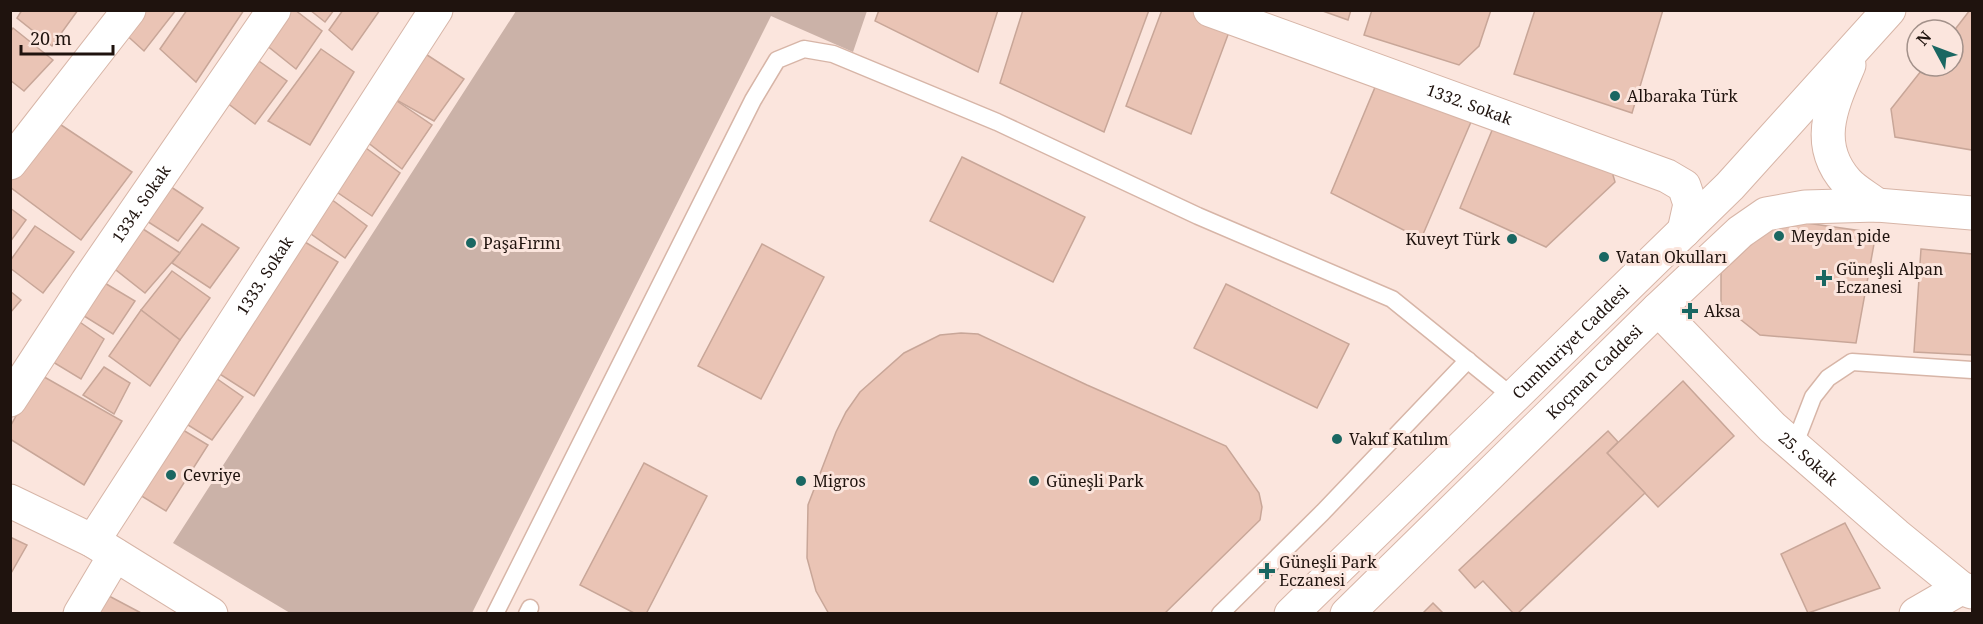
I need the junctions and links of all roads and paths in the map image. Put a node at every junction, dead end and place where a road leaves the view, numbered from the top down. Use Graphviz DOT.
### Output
graph roads {
  1 [pos="129,10"];
  2 [pos="274,10"];
  3 [pos="436,10"];
  4 [pos="1210,10"];
  5 [pos="1890,10"];
  6 [pos="1858,45"];
  7 [pos="10,163"];
  8 [pos="1877,205"];
  9 [pos="1972,213"];
  10 [pos="1684,231"];
  11 [pos="1658,309"];
  12 [pos="1468,360"];
  13 [pos="1972,370"];
  14 [pos="1513,397"];
  15 [pos="10,400"];
  16 [pos="1794,446"];
  17 [pos="10,501"];
  18 [pos="104,548"];
  19 [pos="1967,590"];
  20 [pos="80,614"];
  21 [pos="212,614"];
  22 [pos="495,614"];
  23 [pos="1220,614"];
  24 [pos="1291,614"];
  25 [pos="1347,614"];
  26 [pos="1916,614"];
  1 -- 7 [label="street"];
  2 -- 15 [label="street, 1334. Sokak"];
  3 -- 18 [label="street, 1333. Sokak"];
  4 -- 10 [label="street, 1332. Sokak"];
  5 -- 6 [label="street, Cumhuriyet Caddesi"];
  6 -- 8 [label="street"];
  6 -- 10 [label="street, Cumhuriyet Caddesi"];
  8 -- 9 [label="street, Koçman Caddesi"];
  8 -- 11 [label="street, Koçman Caddesi"];
  10 -- 14 [label="street, Cumhuriyet Caddesi"];
  11 -- 16 [label="street, 25. Sokak"];
  11 -- 25 [label="street, Koçman Caddesi"];
  12 -- 14 [label="lane"];
  12 -- 22 [label="lane"];
  12 -- 23 [label="lane"];
  13 -- 16 [label="lane"];
  14 -- 24 [label="street, Cumhuriyet Caddesi"];
  16 -- 19 [label="street, 25. Sokak"];
  17 -- 18 [label="street"];
  18 -- 20 [label="street, 1333. Sokak"];
  18 -- 21 [label="street"];
  19 -- 26 [label="street"];
}
